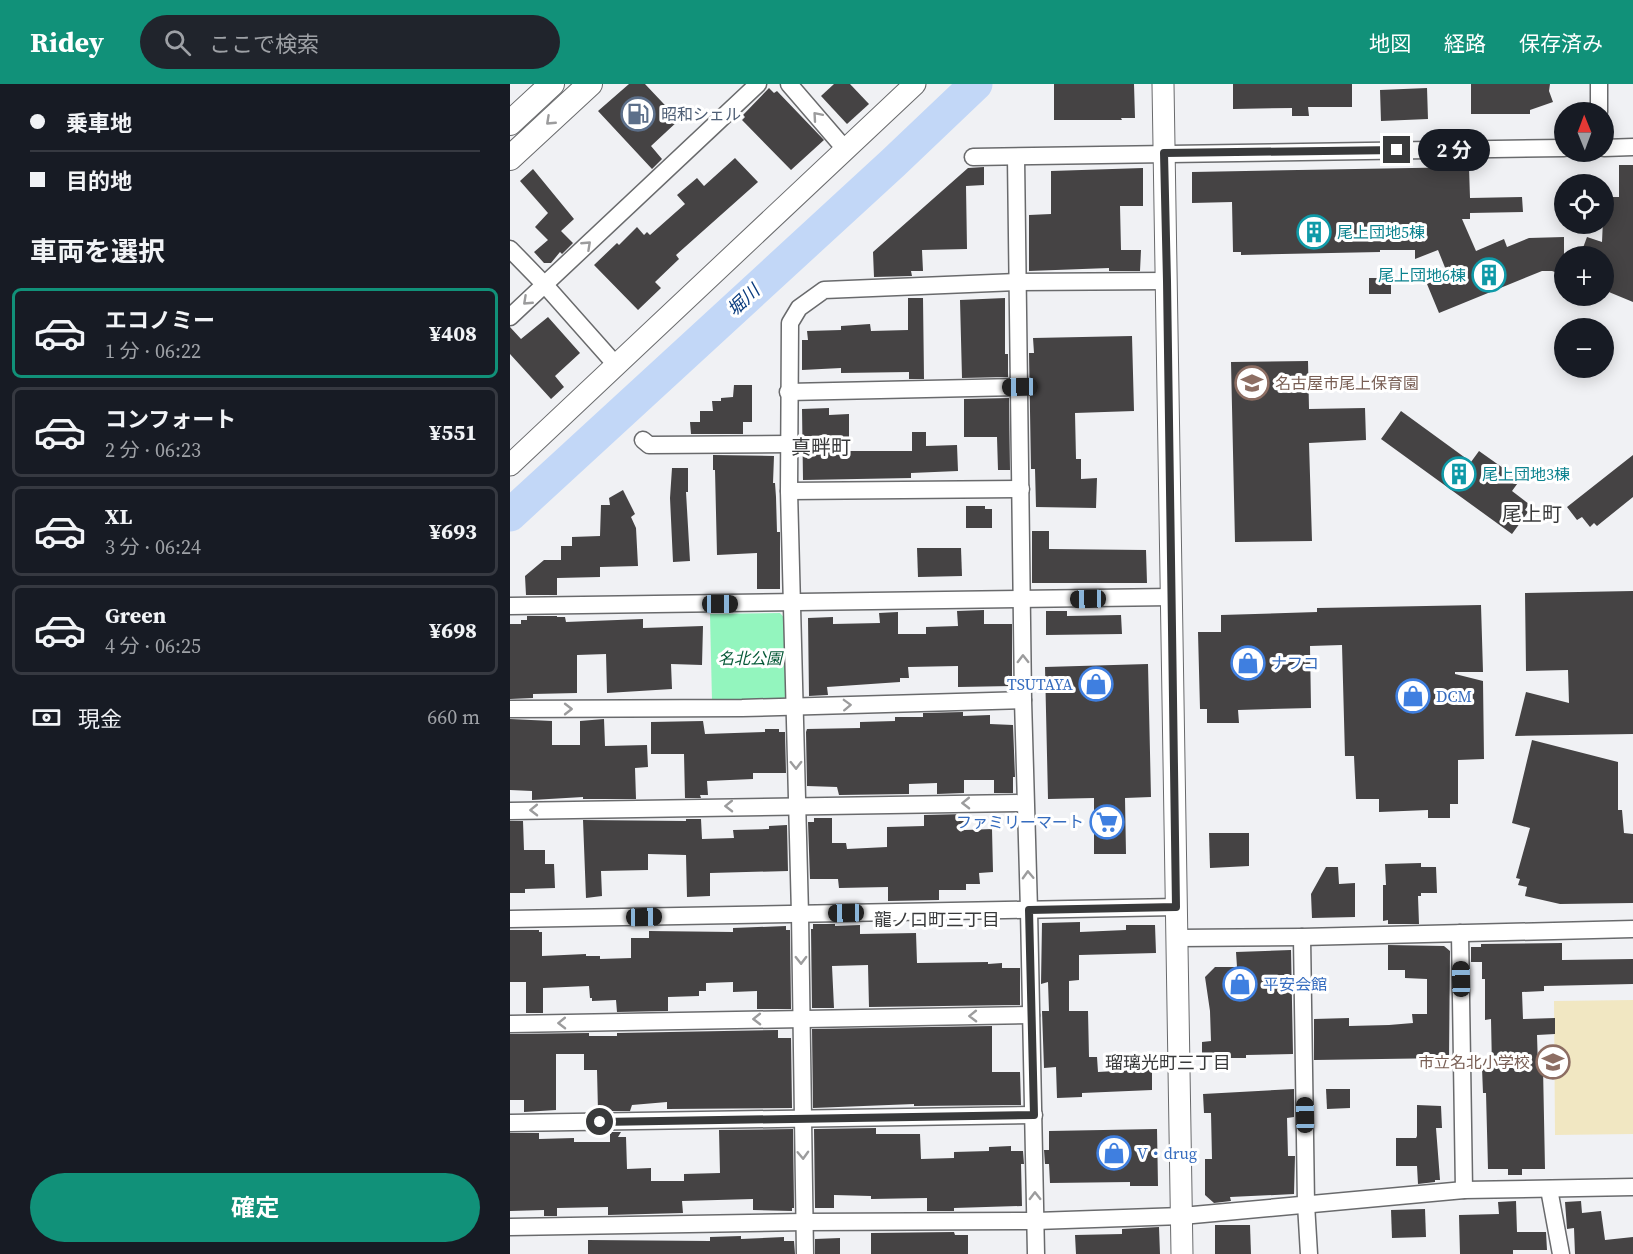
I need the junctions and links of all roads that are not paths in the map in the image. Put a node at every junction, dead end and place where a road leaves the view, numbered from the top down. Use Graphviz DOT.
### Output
graph roads {
  1 [pos="552,84"];
  2 [pos="590,84"];
  3 [pos="758,84"];
  4 [pos="789,84"];
  5 [pos="915,84"];
  6 [pos="1164,84"];
  7 [pos="1599,84"];
  8 [pos="1599,102"];
  9 [pos="510,123"];
  10 [pos="1633,147"];
  11 [pos="845,148"];
  12 [pos="1554,148"];
  13 [pos="1614,148"];
  14 [pos="1164,153"];
  15 [pos="973,156"];
  16 [pos="1017,157"];
  17 [pos="510,158"];
  18 [pos="510,249"];
  19 [pos="1167,281"];
  20 [pos="1017,282"];
  21 [pos="545,285"];
  22 [pos="510,317"];
  23 [pos="616,365"];
  24 [pos="1020,387"];
  25 [pos="788,392"];
  26 [pos="643,440"];
  27 [pos="790,444"];
  28 [pos="510,465"];
  29 [pos="1021,489"];
  30 [pos="789,491"];
  31 [pos="1172,597"];
  32 [pos="1022,600"];
  33 [pos="794,602"];
  34 [pos="510,606"];
  35 [pos="1023,700"];
  36 [pos="795,706"];
  37 [pos="510,709"];
  38 [pos="1025,802"];
  39 [pos="797,805"];
  40 [pos="510,811"];
  41 [pos="1176,907"];
  42 [pos="1029,910"];
  43 [pos="800,914"];
  44 [pos="510,919"];
  45 [pos="1633,929"];
  46 [pos="1460,933"];
  47 [pos="1302,937"];
  48 [pos="1177,938"];
  49 [pos="1031,1015"];
  50 [pos="802,1018"];
  51 [pos="510,1024"];
  52 [pos="1034,1115"];
  53 [pos="802,1118"];
  54 [pos="510,1124"];
  55 [pos="1633,1187"];
  56 [pos="1549,1189"];
  57 [pos="1464,1190"];
  58 [pos="1306,1204"];
  59 [pos="1182,1216"];
  60 [pos="1036,1221"];
  61 [pos="805,1222"];
  62 [pos="510,1227"];
  63 [pos="805,1254"];
  64 [pos="1036,1254"];
  65 [pos="1182,1254"];
  66 [pos="1309,1254"];
  67 [pos="1561,1254"];
  1 -- 9 [label="main road"];
  2 -- 17 [label="main road, one-way"];
  21 -- 3 [label="street, one-way"];
  11 -- 4 [label="street, one-way"];
  5 -- 11 [label="street"];
  6 -- 14 [label="street"];
  7 -- 8 [label="street"];
  10 -- 13 [label="street"];
  11 -- 23 [label="street"];
  12 -- 14 [label="street"];
  14 -- 16 [label="street"];
  14 -- 19 [label="street"];
  15 -- 16 [label="street"];
  16 -- 20 [label="street"];
  18 -- 21 [label="street"];
  19 -- 20 [label="street"];
  19 -- 31 [label="street"];
  20 -- 24 [label="street"];
  20 -- 25 [label="street"];
  21 -- 22 [label="street, one-way"];
  21 -- 23 [label="street"];
  23 -- 28 [label="street"];
  24 -- 25 [label="street"];
  24 -- 29 [label="street"];
  25 -- 27 [label="street"];
  26 -- 27 [label="street"];
  27 -- 30 [label="street"];
  29 -- 30 [label="street"];
  29 -- 32 [label="street"];
  30 -- 33 [label="street"];
  31 -- 32 [label="street"];
  31 -- 41 [label="street"];
  32 -- 33 [label="street"];
  35 -- 32 [label="street, one-way"];
  33 -- 34 [label="street"];
  33 -- 36 [label="street"];
  36 -- 35 [label="street, one-way"];
  35 -- 38 [label="street"];
  37 -- 36 [label="street, one-way"];
  36 -- 39 [label="street, one-way"];
  38 -- 39 [label="street, one-way"];
  42 -- 38 [label="street, one-way"];
  39 -- 40 [label="street, one-way"];
  39 -- 43 [label="street"];
  41 -- 42 [label="street"];
  41 -- 48 [label="street"];
  42 -- 43 [label="street"];
  42 -- 49 [label="street"];
  43 -- 44 [label="street"];
  43 -- 50 [label="street, one-way"];
  45 -- 46 [label="street"];
  46 -- 47 [label="street"];
  46 -- 57 [label="street"];
  47 -- 48 [label="street"];
  47 -- 58 [label="street"];
  48 -- 59 [label="street"];
  49 -- 50 [label="street, one-way"];
  49 -- 52 [label="street"];
  50 -- 51 [label="street, one-way"];
  50 -- 53 [label="street"];
  52 -- 53 [label="street"];
  60 -- 52 [label="street, one-way"];
  53 -- 54 [label="street"];
  53 -- 61 [label="street, one-way"];
  55 -- 56 [label="street"];
  56 -- 57 [label="street"];
  56 -- 67 [label="street"];
  57 -- 58 [label="street"];
  58 -- 59 [label="street"];
  58 -- 66 [label="street"];
  59 -- 60 [label="street"];
  59 -- 65 [label="street"];
  60 -- 61 [label="street"];
  60 -- 64 [label="street"];
  61 -- 62 [label="street"];
  61 -- 63 [label="street"];
}
